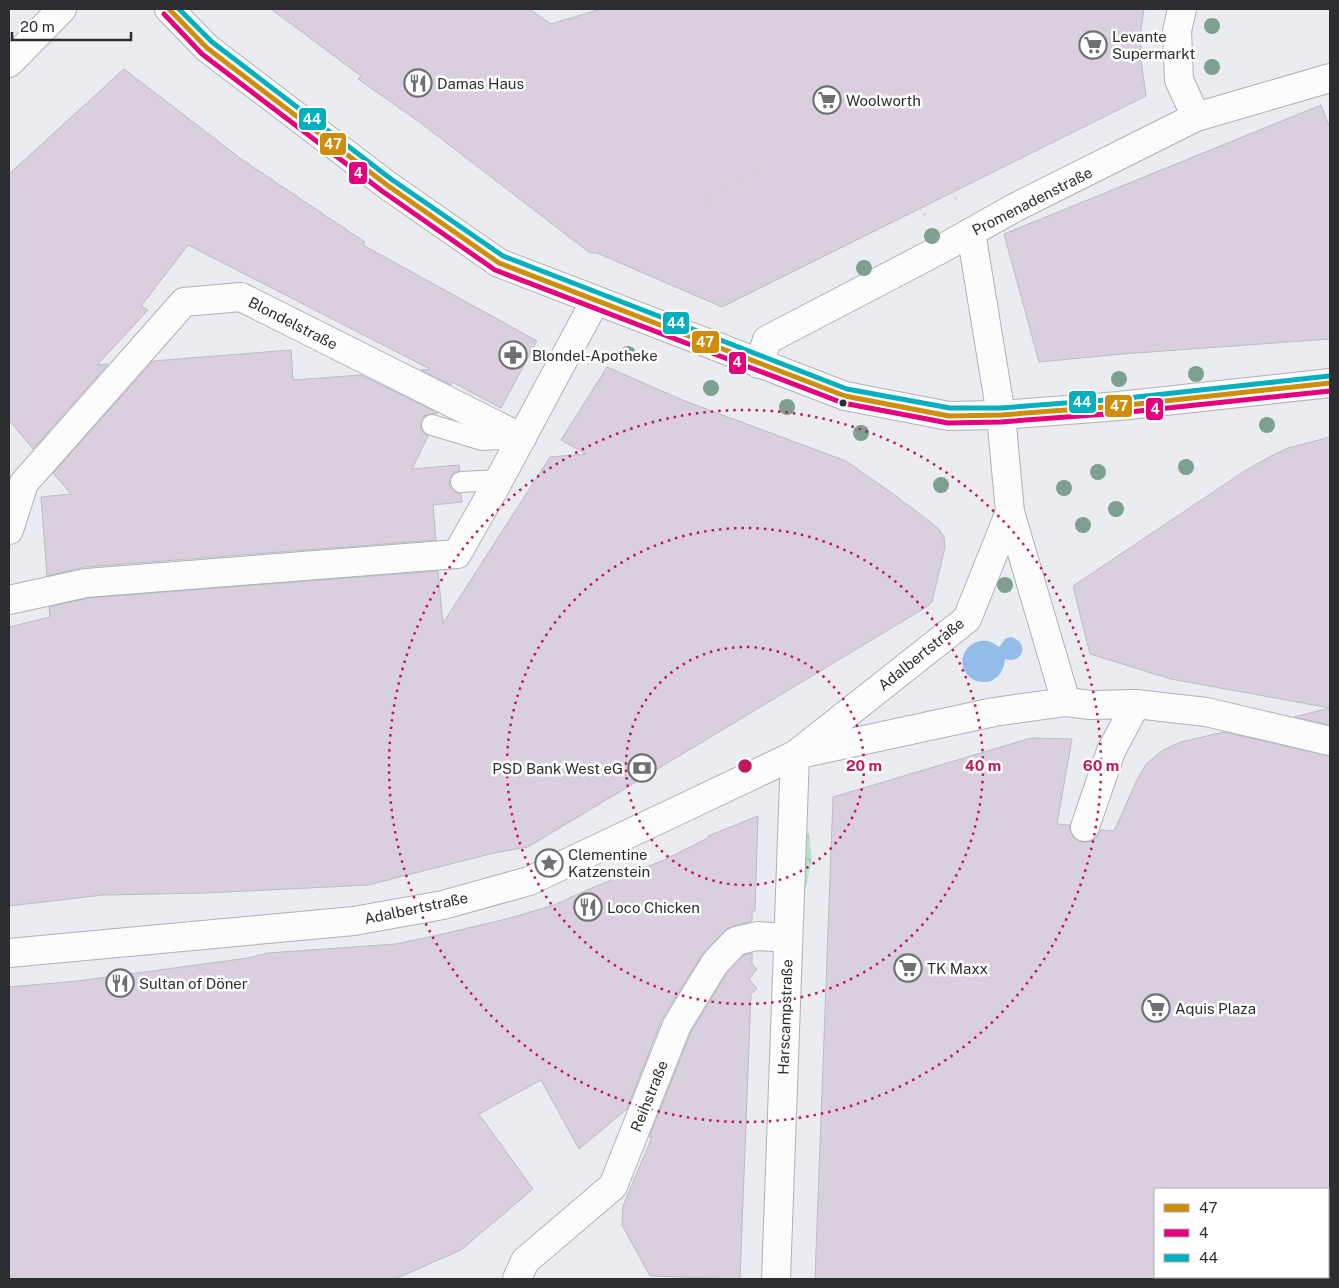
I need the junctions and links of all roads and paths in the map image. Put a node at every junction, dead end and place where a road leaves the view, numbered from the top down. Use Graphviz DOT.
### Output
graph roads {
  1 [pos="62,9"];
  2 [pos="170,9"];
  3 [pos="1182,9"];
  4 [pos="9,63"];
  5 [pos="1330,78"];
  6 [pos="1196,117"];
  7 [pos="763,170"];
  8 [pos="704,206"];
  9 [pos="920,208"];
  10 [pos="926,217"];
  11 [pos="971,232"];
  12 [pos="595,301"];
  13 [pos="759,364"];
  14 [pos="1330,383"];
  15 [pos="1001,415"];
  16 [pos="432,425"];
  17 [pos="522,438"];
  18 [pos="499,480"];
  19 [pos="460,482"];
  20 [pos="1010,512"];
  21 [pos="9,530"];
  22 [pos="9,600"];
  23 [pos="1066,702"];
  24 [pos="1136,704"];
  25 [pos="1330,741"];
  26 [pos="795,755"];
  27 [pos="1085,827"];
  28 [pos="788,938"];
  29 [pos="9,953"];
  30 [pos="517,1279"];
  31 [pos="776,1279"];
  1 -- 4 [label="street"];
  2 -- 12 [label="street"];
  3 -- 6 [label="street"];
  5 -- 6 [label="street, Promenadenstraße"];
  6 -- 11 [label="street, Promenadenstraße"];
  7 -- 8 [label="path"];
  9 -- 10 [label="path"];
  11 -- 13 [label="street, Promenadenstraße"];
  11 -- 15 [label="street"];
  12 -- 13 [label="street"];
  12 -- 17 [label="street"];
  13 -- 15 [label="street"];
  14 -- 15 [label="street"];
  15 -- 20 [label="street"];
  16 -- 17 [label="lane"];
  17 -- 18 [label="street"];
  17 -- 21 [label="street, Blondelstraße"];
  18 -- 19 [label="lane"];
  18 -- 22 [label="street"];
  20 -- 23 [label="street"];
  20 -- 26 [label="street, Adalbertstraße"];
  23 -- 24 [label="street, Adalbertstraße"];
  23 -- 26 [label="street, Adalbertstraße"];
  24 -- 25 [label="street, Adalbertstraße"];
  24 -- 27 [label="street"];
  26 -- 28 [label="street, Harscampstraße"];
  26 -- 29 [label="street, Adalbertstraße"];
  28 -- 30 [label="street, Reihstraße"];
  28 -- 31 [label="street, Harscampstraße"];
}
